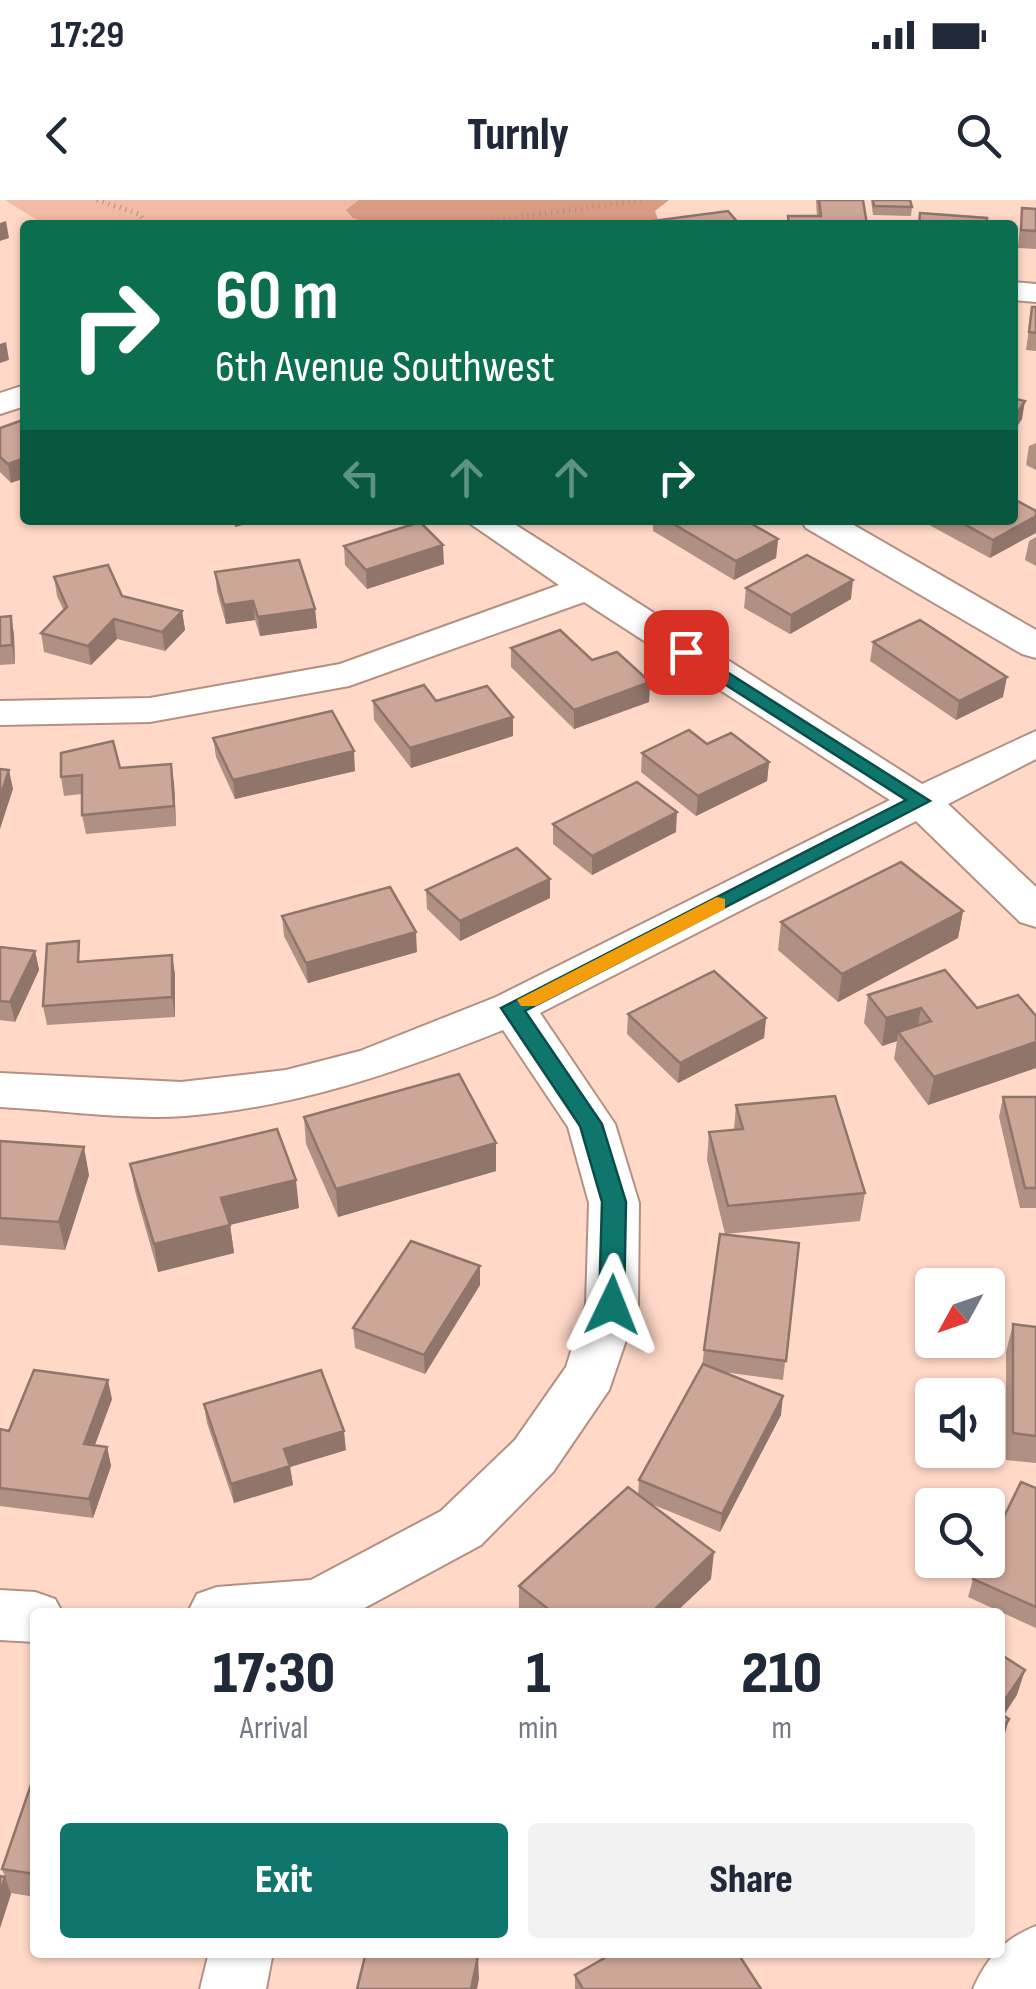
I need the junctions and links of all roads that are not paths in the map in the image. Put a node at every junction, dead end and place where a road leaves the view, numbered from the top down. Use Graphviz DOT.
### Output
graph roads {
  1 [pos="491,525"];
  2 [pos="828,525"];
  3 [pos="586,588"];
  4 [pos="1036,646"];
  5 [pos="0,713"];
  6 [pos="1036,743"];
  7 [pos="920,801"];
  8 [pos="1036,912"];
  9 [pos="512,1008"];
  10 [pos="0,1090"];
  11 [pos="319,1608"];
  12 [pos="0,1615"];
  13 [pos="30,1617"];
  14 [pos="240,1958"];
  15 [pos="1036,1958"];
  16 [pos="233,1989"];
  17 [pos="1006,1989"];
  1 -- 3 [label="street"];
  2 -- 4 [label="street"];
  3 -- 5 [label="street"];
  3 -- 7 [label="street"];
  6 -- 7 [label="street"];
  7 -- 8 [label="street"];
  7 -- 9 [label="street"];
  9 -- 10 [label="street"];
  9 -- 11 [label="street"];
  12 -- 13 [label="street"];
  14 -- 16 [label="street"];
  15 -- 17 [label="street"];
}
